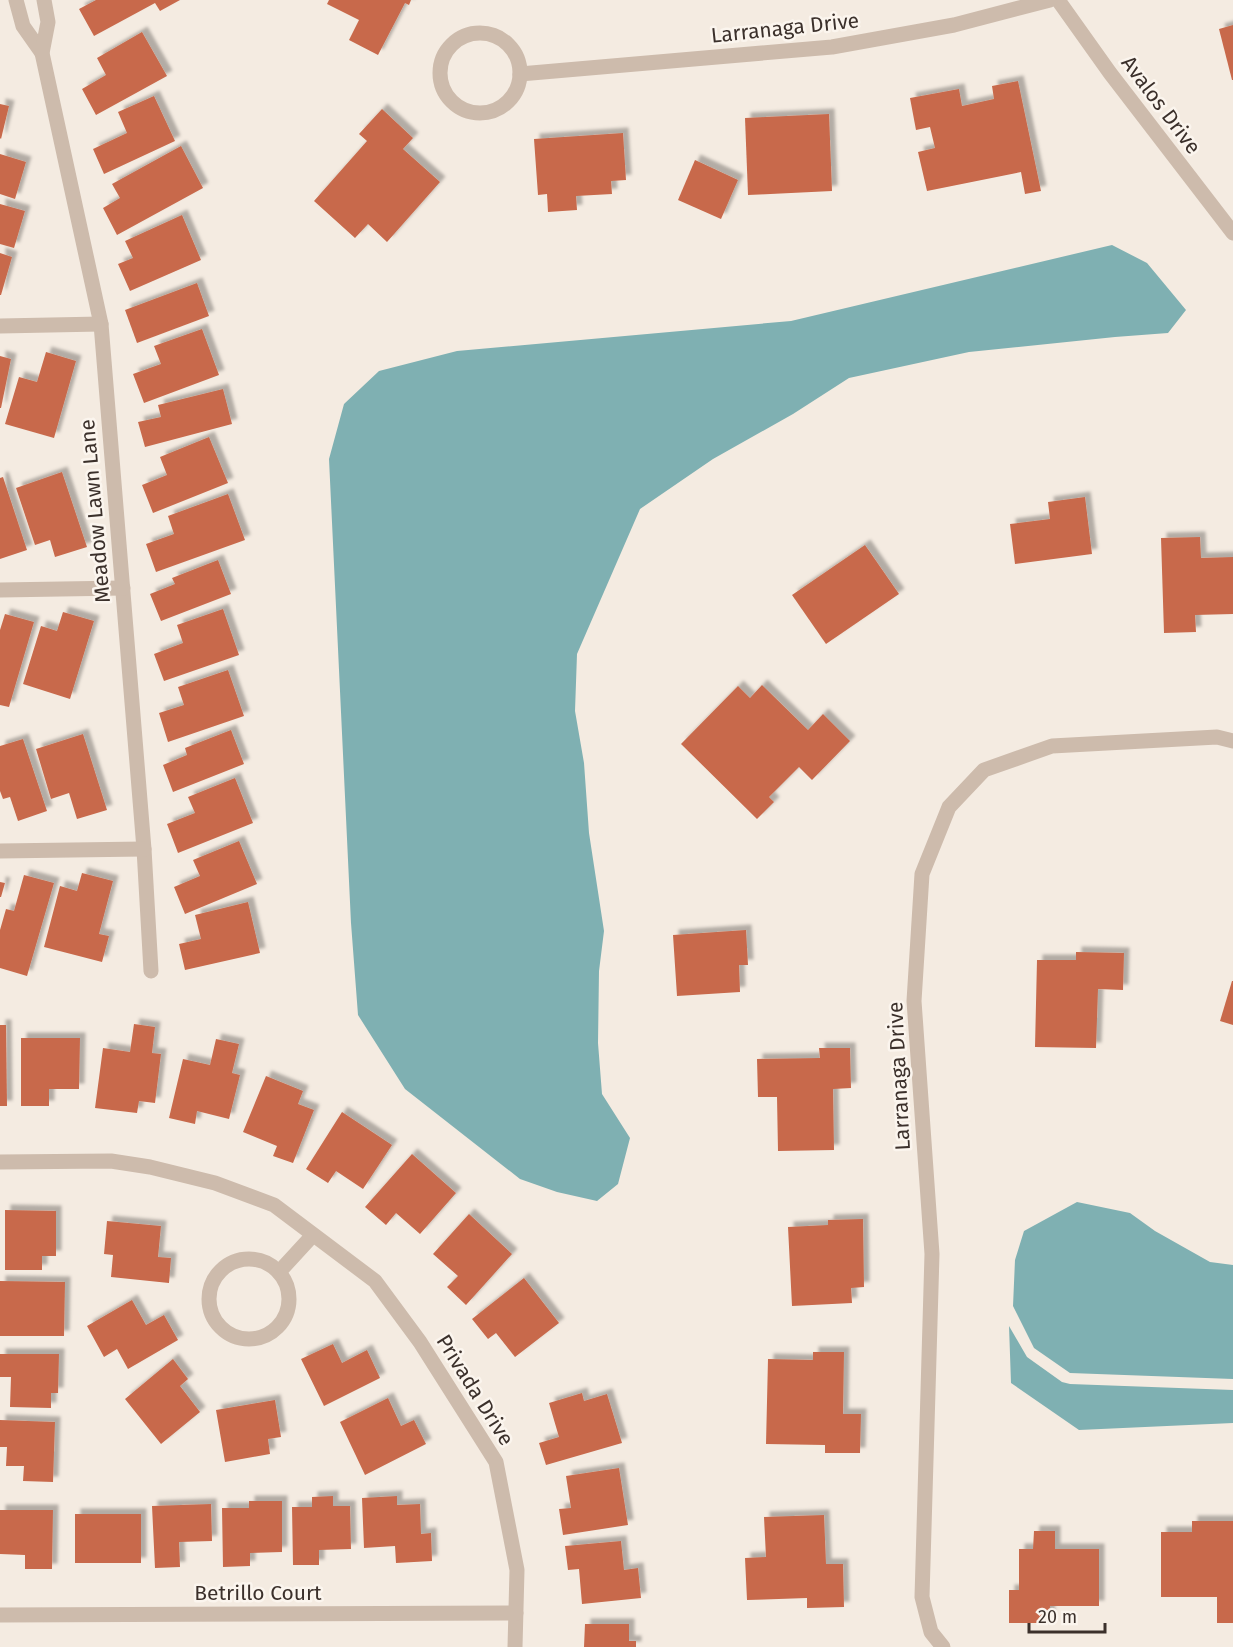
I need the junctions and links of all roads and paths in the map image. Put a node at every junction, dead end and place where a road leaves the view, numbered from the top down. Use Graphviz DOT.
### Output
graph roads {
  1 [pos="16,0"];
  2 [pos="44,0"];
  3 [pos="1050,0"];
  4 [pos="1058,0"];
  5 [pos="42,53"];
  6 [pos="520,74"];
  7 [pos="1233,233"];
  8 [pos="101,324"];
  9 [pos="0,326"];
  10 [pos="123,588"];
  11 [pos="0,590"];
  12 [pos="1233,741"];
  13 [pos="144,849"];
  14 [pos="0,851"];
  15 [pos="151,971"];
  16 [pos="0,1162"];
  17 [pos="313,1235"];
  18 [pos="279,1272"];
  19 [pos="516,1613"];
  20 [pos="0,1615"];
  21 [pos="515,1647"];
  22 [pos="944,1647"];
  1 -- 5 [label="street, Meadow Lawn Lane"];
  2 -- 5 [label="street, Meadow Lawn Lane"];
  3 -- 6 [label="street, Larranaga Drive"];
  4 -- 7 [label="street, Avalos Drive"];
  5 -- 8 [label="street, Meadow Lawn Lane"];
  6 -- 6 [label="street"];
  8 -- 9 [label="street"];
  8 -- 10 [label="street, Meadow Lawn Lane"];
  10 -- 11 [label="street"];
  10 -- 13 [label="street, Meadow Lawn Lane"];
  12 -- 22 [label="street, Larranaga Drive"];
  13 -- 14 [label="street"];
  13 -- 15 [label="street, Meadow Lawn Lane"];
  16 -- 17 [label="street, Privada Drive"];
  17 -- 18 [label="street"];
  17 -- 19 [label="street, Privada Drive"];
  18 -- 18 [label="street"];
  19 -- 20 [label="street, Betrillo Court"];
  19 -- 21 [label="street, Privada Drive"];
}
